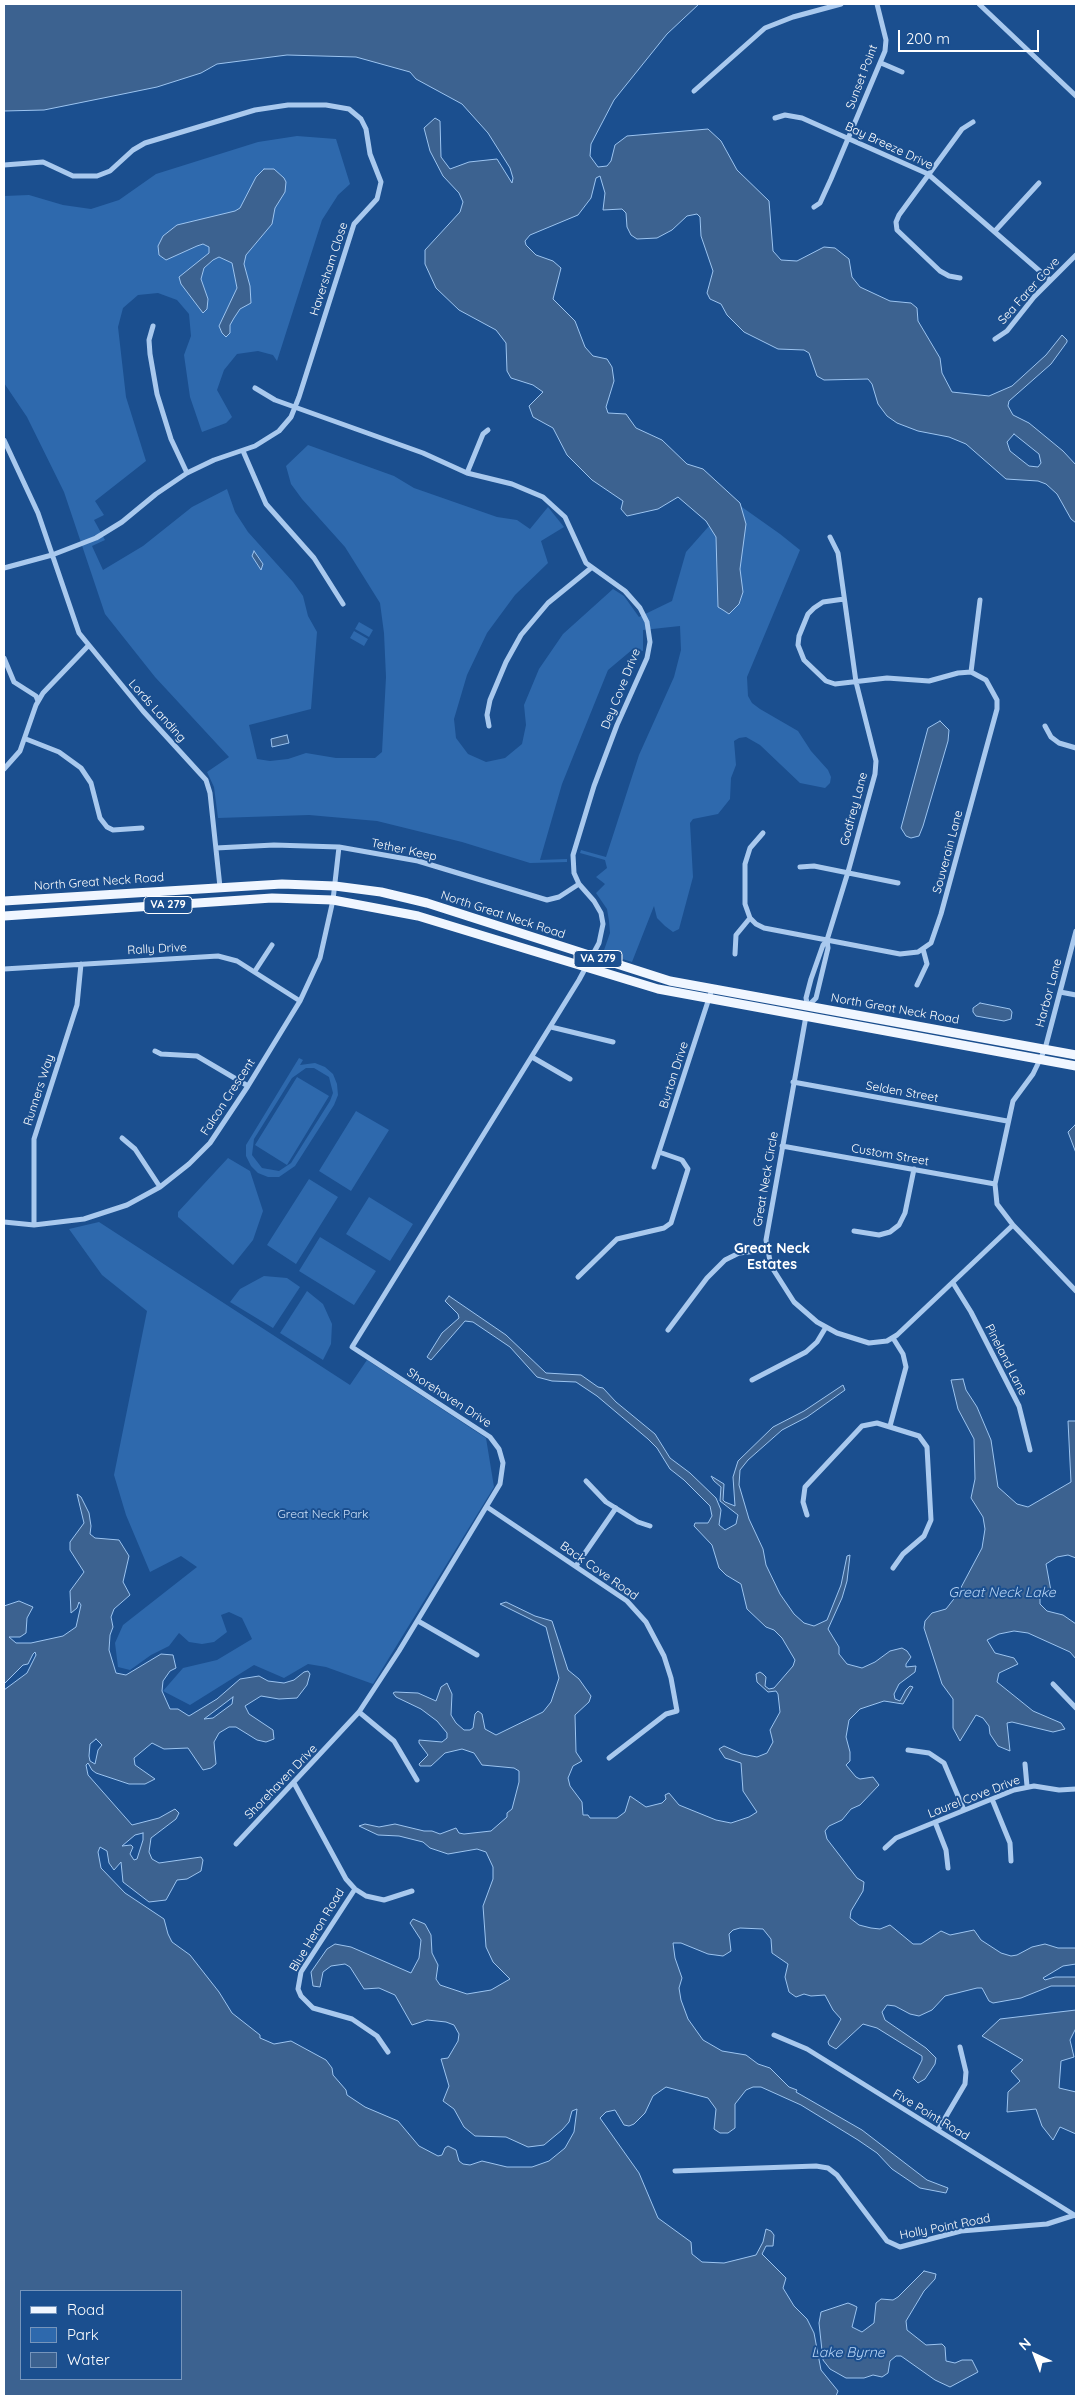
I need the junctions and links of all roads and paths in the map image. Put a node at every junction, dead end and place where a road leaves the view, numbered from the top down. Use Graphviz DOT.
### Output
graph roads {
  1 [pos="842,4"];
  2 [pos="878,4"];
  3 [pos="979,4"];
  4 [pos="881,63"];
  5 [pos="902,72"];
  6 [pos="694,91"];
  7 [pos="1076,96"];
  8 [pos="775,118"];
  9 [pos="973,122"];
  10 [pos="848,138"];
  11 [pos="4,165"];
  12 [pos="928,174"];
  13 [pos="1039,183"];
  14 [pos="814,207"];
  15 [pos="995,231"];
  16 [pos="1076,255"];
  17 [pos="960,278"];
  18 [pos="1050,280"];
  19 [pos="153,326"];
  20 [pos="995,338"];
  21 [pos="255,388"];
  22 [pos="295,407"];
  23 [pos="488,430"];
  24 [pos="4,440"];
  25 [pos="242,451"];
  26 [pos="187,473"];
  27 [pos="466,473"];
  28 [pos="830,537"];
  29 [pos="52,555"];
  30 [pos="4,568"];
  31 [pos="592,568"];
  32 [pos="844,599"];
  33 [pos="980,600"];
  34 [pos="343,604"];
  35 [pos="88,646"];
  36 [pos="4,658"];
  37 [pos="971,672"];
  38 [pos="856,682"];
  39 [pos="38,701"];
  40 [pos="489,726"];
  41 [pos="1045,726"];
  42 [pos="26,739"];
  43 [pos="1076,748"];
  44 [pos="4,769"];
  45 [pos="142,828"];
  46 [pos="763,833"];
  47 [pos="339,847"];
  48 [pos="216,848"];
  49 [pos="800,868"];
  50 [pos="848,872"];
  51 [pos="898,883"];
  52 [pos="579,884"];
  53 [pos="335,886"];
  54 [pos="220,887"];
  55 [pos="333,900"];
  56 [pos="4,901"];
  57 [pos="4,916"];
  58 [pos="750,918"];
  59 [pos="1076,931"];
  60 [pos="828,940"];
  61 [pos="272,945"];
  62 [pos="923,949"];
  63 [pos="735,954"];
  64 [pos="592,957"];
  65 [pos="81,964"];
  66 [pos="587,967"];
  67 [pos="4,969"];
  68 [pos="255,971"];
  69 [pos="917,985"];
  70 [pos="712,988"];
  71 [pos="1060,992"];
  72 [pos="1076,995"];
  73 [pos="300,1000"];
  74 [pos="708,1000"];
  75 [pos="808,1006"];
  76 [pos="806,1017"];
  77 [pos="551,1027"];
  78 [pos="613,1042"];
  79 [pos="1045,1049"];
  80 [pos="155,1051"];
  81 [pos="1076,1055"];
  82 [pos="532,1057"];
  83 [pos="1040,1059"];
  84 [pos="1076,1066"];
  85 [pos="570,1079"];
  86 [pos="793,1082"];
  87 [pos="248,1086"];
  88 [pos="1007,1121"];
  89 [pos="122,1138"];
  90 [pos="782,1146"];
  91 [pos="659,1152"];
  92 [pos="654,1167"];
  93 [pos="914,1169"];
  94 [pos="996,1184"];
  95 [pos="160,1187"];
  96 [pos="4,1222"];
  97 [pos="1013,1225"];
  98 [pos="34,1226"];
  99 [pos="854,1231"];
  100 [pos="767,1250"];
  101 [pos="578,1277"];
  102 [pos="952,1283"];
  103 [pos="1076,1291"];
  104 [pos="826,1327"];
  105 [pos="668,1330"];
  106 [pos="894,1338"];
  107 [pos="752,1380"];
  108 [pos="890,1426"];
  109 [pos="1030,1450"];
  110 [pos="586,1481"];
  111 [pos="488,1506"];
  112 [pos="616,1508"];
  113 [pos="808,1515"];
  114 [pos="650,1526"];
  115 [pos="576,1566"];
  116 [pos="893,1568"];
  117 [pos="418,1621"];
  118 [pos="477,1655"];
  119 [pos="1053,1684"];
  120 [pos="1076,1708"];
  121 [pos="359,1712"];
  122 [pos="908,1750"];
  123 [pos="609,1758"];
  124 [pos="1025,1764"];
  125 [pos="417,1780"];
  126 [pos="294,1783"];
  127 [pos="1028,1786"];
  128 [pos="1076,1789"];
  129 [pos="992,1799"];
  130 [pos="964,1810"];
  131 [pos="935,1822"];
  132 [pos="236,1844"];
  133 [pos="885,1848"];
  134 [pos="1011,1861"];
  135 [pos="948,1868"];
  136 [pos="354,1889"];
  137 [pos="412,1891"];
  138 [pos="774,2035"];
  139 [pos="960,2047"];
  140 [pos="388,2052"];
  141 [pos="938,2130"];
  142 [pos="675,2171"];
  143 [pos="1076,2216"];
  1 -- 6 [label="street"];
  2 -- 4 [label="street, Sunset Point"];
  3 -- 7 [label="street"];
  4 -- 5 [label="street"];
  4 -- 10 [label="street, Sunset Point"];
  8 -- 10 [label="street, Bay Breeze Drive"];
  9 -- 12 [label="street"];
  10 -- 12 [label="street, Bay Breeze Drive"];
  10 -- 14 [label="street, Sunset Point"];
  11 -- 22 [label="street, Haversham Close"];
  12 -- 15 [label="street, Bay Breeze Drive"];
  12 -- 17 [label="street"];
  13 -- 15 [label="street"];
  15 -- 18 [label="street, Bay Breeze Drive"];
  16 -- 18 [label="street, Sea Farer Cove"];
  18 -- 20 [label="street, Sea Farer Cove"];
  19 -- 26 [label="street"];
  21 -- 22 [label="street, Dey Cove Drive"];
  22 -- 25 [label="street, Haversham Close"];
  22 -- 27 [label="street, Dey Cove Drive"];
  23 -- 27 [label="street"];
  24 -- 29 [label="street"];
  25 -- 26 [label="street, Haversham Close"];
  25 -- 34 [label="street"];
  26 -- 29 [label="street, Haversham Close"];
  27 -- 31 [label="street, Dey Cove Drive"];
  28 -- 32 [label="street, Godfrey Lane"];
  29 -- 30 [label="street, Haversham Close"];
  29 -- 35 [label="street, Lords Landing"];
  31 -- 40 [label="street"];
  31 -- 52 [label="street, Dey Cove Drive"];
  32 -- 38 [label="street, Godfrey Lane"];
  32 -- 38 [label="street"];
  33 -- 37 [label="street"];
  35 -- 39 [label="street"];
  35 -- 48 [label="street, Lords Landing"];
  36 -- 39 [label="street"];
  37 -- 38 [label="street"];
  37 -- 62 [label="street, Souverain Lane"];
  38 -- 50 [label="street, Godfrey Lane"];
  39 -- 42 [label="street"];
  41 -- 43 [label="street"];
  42 -- 44 [label="street"];
  42 -- 45 [label="street"];
  46 -- 58 [label="street"];
  47 -- 48 [label="street, Tether Keep"];
  47 -- 52 [label="street, Tether Keep"];
  47 -- 53 [label="street, Falcon Crescent"];
  48 -- 54 [label="street, Lords Landing"];
  49 -- 50 [label="street"];
  50 -- 51 [label="street"];
  50 -- 60 [label="street, Godfrey Lane"];
  52 -- 64 [label="street, Dey Cove Drive"];
  53 -- 54 [label="main road, North Great Neck Road / VA 279"];
  53 -- 55 [label="street, Falcon Crescent"];
  53 -- 64 [label="main road, North Great Neck Road / VA 279"];
  54 -- 56 [label="main road, North Great Neck Road / VA 279"];
  55 -- 57 [label="main road, North Great Neck Road / VA 279"];
  55 -- 66 [label="main road, North Great Neck Road / VA 279"];
  55 -- 73 [label="street, Falcon Crescent"];
  58 -- 60 [label="street"];
  58 -- 63 [label="street"];
  59 -- 71 [label="street, Harbor Lane"];
  60 -- 62 [label="street"];
  60 -- 75 [label="street, Godfrey Lane"];
  60 -- 75 [label="street, Godfrey Lane"];
  61 -- 68 [label="street"];
  62 -- 69 [label="street"];
  64 -- 66 [label="street, Dey Cove Drive"];
  64 -- 70 [label="main road, North Great Neck Road / VA 279"];
  65 -- 67 [label="street, Rally Drive"];
  65 -- 68 [label="street, Rally Drive"];
  65 -- 98 [label="street, Runners Way"];
  66 -- 74 [label="main road, North Great Neck Road / VA 279"];
  66 -- 77 [label="street, Shorehaven Drive"];
  68 -- 73 [label="street, Rally Drive"];
  70 -- 74 [label="street, Burton Drive"];
  70 -- 75 [label="main road, North Great Neck Road / VA 279"];
  71 -- 72 [label="street"];
  71 -- 79 [label="street, Harbor Lane"];
  73 -- 87 [label="street, Falcon Crescent"];
  74 -- 76 [label="main road, North Great Neck Road / VA 279"];
  74 -- 91 [label="street, Burton Drive"];
  75 -- 76 [label="street, Godfrey Lane"];
  75 -- 79 [label="main road, North Great Neck Road / VA 279"];
  76 -- 83 [label="main road, North Great Neck Road / VA 279"];
  76 -- 86 [label="street, Great Neck Circle"];
  77 -- 78 [label="street"];
  77 -- 82 [label="street, Shorehaven Drive"];
  79 -- 81 [label="main road, North Great Neck Road / VA 279"];
  79 -- 83 [label="street, Harbor Lane"];
  80 -- 87 [label="street"];
  82 -- 85 [label="street"];
  82 -- 111 [label="street, Shorehaven Drive"];
  83 -- 84 [label="main road, North Great Neck Road / VA 279"];
  83 -- 88 [label="street, Harbor Lane"];
  86 -- 88 [label="street, Selden Street"];
  86 -- 90 [label="street, Great Neck Circle"];
  87 -- 95 [label="street, Falcon Crescent"];
  88 -- 94 [label="street, Harbor Lane"];
  89 -- 95 [label="street"];
  90 -- 93 [label="street, Custom Street"];
  90 -- 100 [label="street, Great Neck Circle"];
  91 -- 92 [label="street, Burton Drive"];
  91 -- 101 [label="street"];
  93 -- 94 [label="street, Custom Street"];
  93 -- 99 [label="street"];
  94 -- 97 [label="street, Harbor Lane"];
  95 -- 98 [label="street, Falcon Crescent"];
  96 -- 98 [label="street, Falcon Crescent"];
  97 -- 102 [label="street"];
  97 -- 103 [label="street, Harbor Lane"];
  100 -- 104 [label="street, Great Neck Circle"];
  100 -- 105 [label="street"];
  102 -- 106 [label="street"];
  102 -- 109 [label="street, Pineland Lane"];
  104 -- 106 [label="street, Great Neck Circle"];
  104 -- 107 [label="street"];
  106 -- 108 [label="street"];
  108 -- 113 [label="street"];
  108 -- 116 [label="street"];
  110 -- 112 [label="street"];
  111 -- 115 [label="street, Back Cove Road"];
  111 -- 117 [label="street, Shorehaven Drive"];
  112 -- 114 [label="street"];
  112 -- 115 [label="street"];
  115 -- 123 [label="street, Back Cove Road"];
  117 -- 118 [label="street"];
  117 -- 121 [label="street, Shorehaven Drive"];
  119 -- 120 [label="street"];
  121 -- 125 [label="street"];
  121 -- 126 [label="street, Shorehaven Drive"];
  122 -- 130 [label="street"];
  124 -- 127 [label="street"];
  126 -- 132 [label="street, Shorehaven Drive"];
  126 -- 136 [label="street, Blue Heron Road"];
  127 -- 128 [label="street, Laurel Cove Drive"];
  127 -- 129 [label="street, Laurel Cove Drive"];
  129 -- 130 [label="street, Laurel Cove Drive"];
  129 -- 134 [label="street"];
  130 -- 131 [label="street, Laurel Cove Drive"];
  131 -- 133 [label="street, Laurel Cove Drive"];
  131 -- 135 [label="street"];
  136 -- 137 [label="street"];
  136 -- 140 [label="street, Blue Heron Road"];
  138 -- 141 [label="street, Five Point Road"];
  139 -- 141 [label="street"];
  141 -- 143 [label="street, Five Point Road"];
  142 -- 143 [label="street, Holly Point Road"];
}
